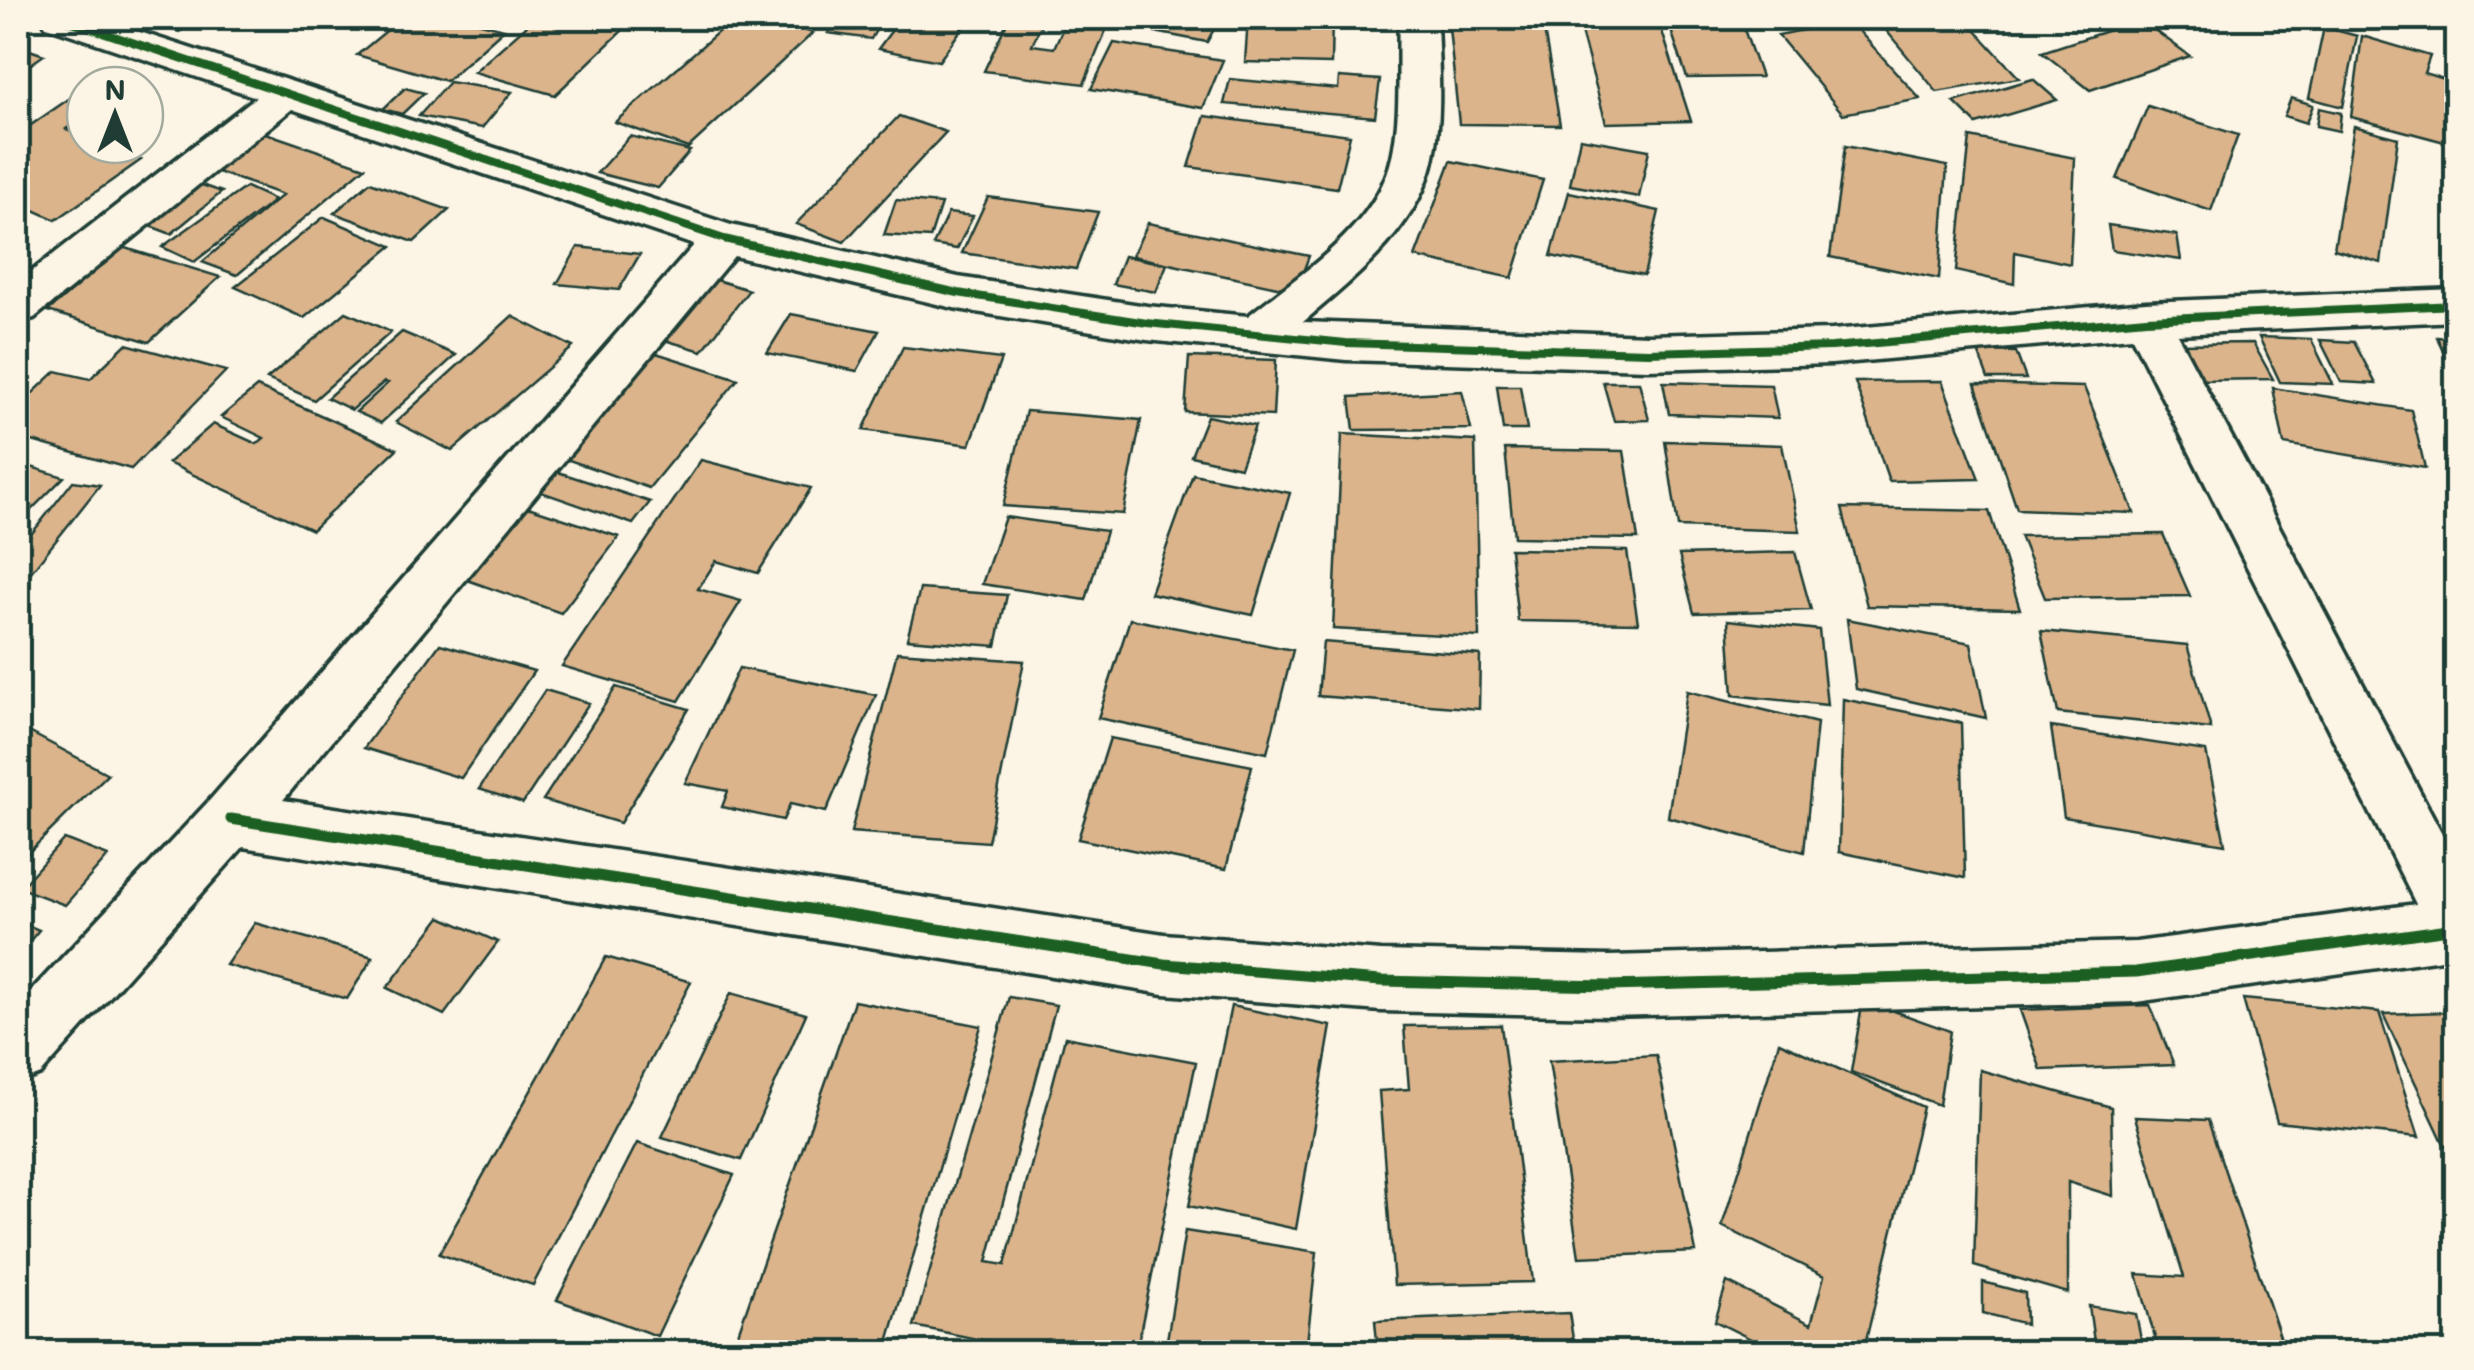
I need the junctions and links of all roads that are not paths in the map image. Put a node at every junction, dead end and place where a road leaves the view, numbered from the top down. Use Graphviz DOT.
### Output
graph roads {
  1 [pos="60,18"];
  2 [pos="1418,18"];
  3 [pos="287,93"];
  4 [pos="724,239"];
  5 [pos="2456,305"];
  6 [pos="18,306"];
  7 [pos="2146,319"];
  8 [pos="1258,334"];
  9 [pos="231,819"];
  10 [pos="2456,920"];
  11 [pos="2456,928"];
  12 [pos="18,1051"];
  1 -- 3 [label="street"];
  2 -- 8 [label="street"];
  3 -- 4 [label="street"];
  3 -- 6 [label="street"];
  4 -- 8 [label="street"];
  4 -- 9 [label="street"];
  5 -- 7 [label="street"];
  7 -- 8 [label="street"];
  7 -- 10 [label="street"];
  9 -- 11 [label="street"];
  9 -- 12 [label="street"];
}
